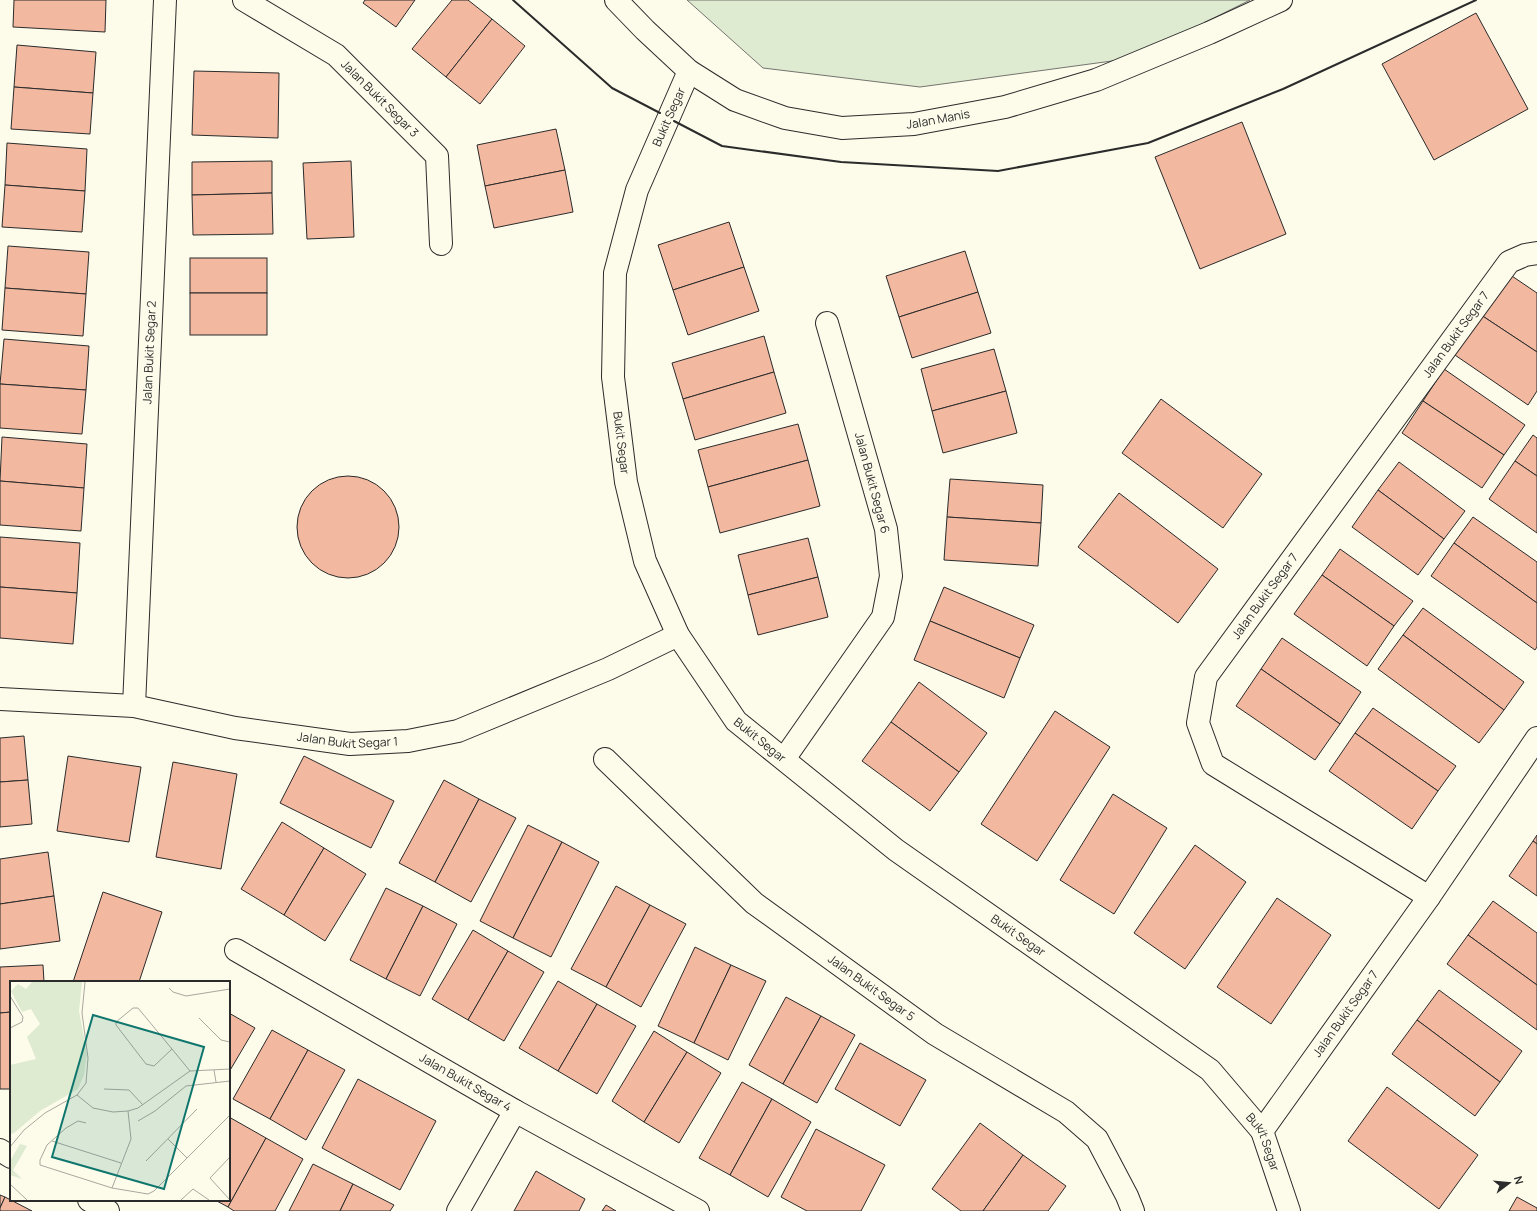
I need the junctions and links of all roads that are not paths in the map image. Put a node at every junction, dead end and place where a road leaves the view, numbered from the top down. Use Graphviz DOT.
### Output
graph roads {
  1 [pos="165,0"];
  2 [pos="244,0"];
  3 [pos="616,0"];
  4 [pos="1281,0"];
  5 [pos="689,71"];
  6 [pos="441,244"];
  7 [pos="1537,253"];
  8 [pos="827,323"];
  9 [pos="678,635"];
  10 [pos="0,699"];
  11 [pos="134,706"];
  12 [pos="1537,738"];
  13 [pos="604,758"];
  14 [pos="784,758"];
  15 [pos="1429,897"];
  16 [pos="236,950"];
  17 [pos="515,1110"];
  18 [pos="1262,1131"];
  19 [pos="0,1150"];
  20 [pos="10,1156"];
  21 [pos="91,1201"];
  22 [pos="108,1211"];
  23 [pos="458,1211"];
  24 [pos="698,1211"];
  25 [pos="1133,1211"];
  26 [pos="1289,1211"];
  1 -- 11 [label="street, Jalan Bukit Segar 2"];
  2 -- 6 [label="street, Jalan Bukit Segar 3"];
  3 -- 5 [label="street, Jalan Manis"];
  4 -- 5 [label="street, Jalan Manis"];
  5 -- 9 [label="street, Bukit Segar"];
  7 -- 15 [label="street, Jalan Bukit Segar 7"];
  8 -- 14 [label="street, Jalan Bukit Segar 6"];
  9 -- 11 [label="street, Jalan Bukit Segar 1"];
  9 -- 14 [label="street, Bukit Segar"];
  10 -- 11 [label="street, Jalan Bukit Segar 1"];
  12 -- 15 [label="street, Jalan Bukit Segar 7"];
  13 -- 25 [label="street, Jalan Bukit Segar 5"];
  14 -- 18 [label="street, Bukit Segar"];
  15 -- 18 [label="street, Jalan Bukit Segar 7"];
  16 -- 17 [label="street, Jalan Bukit Segar 4"];
  17 -- 23 [label="street"];
  17 -- 24 [label="street, Jalan Bukit Segar 4"];
  18 -- 26 [label="street, Bukit Segar"];
  19 -- 20 [label="street"];
  21 -- 22 [label="street"];
}
